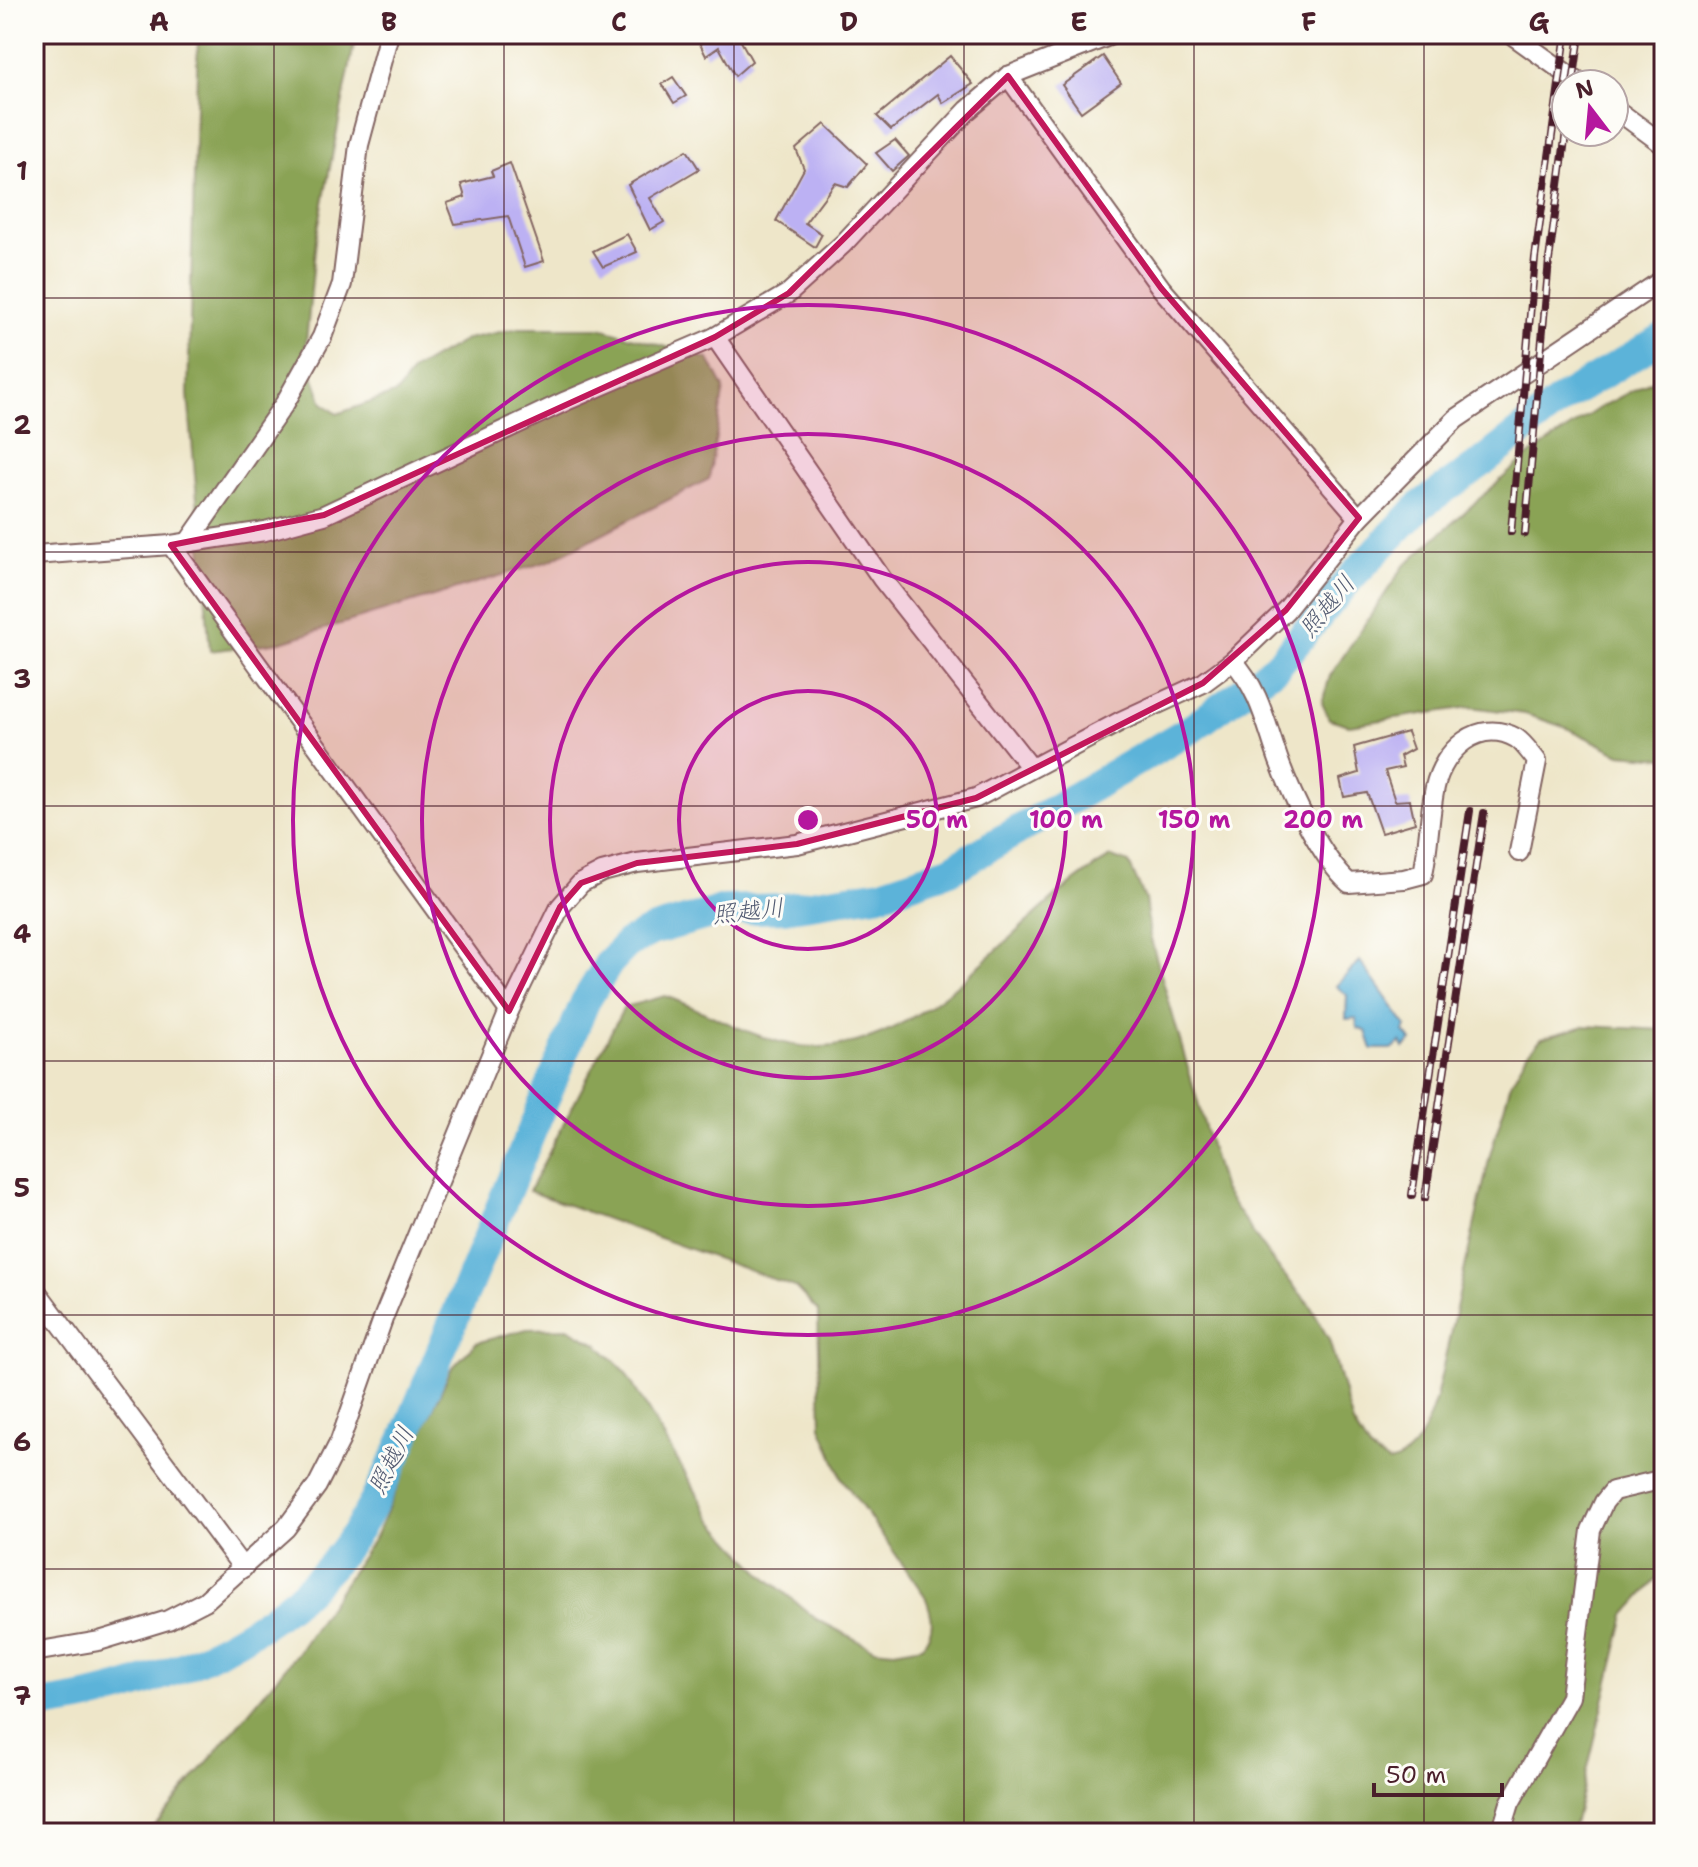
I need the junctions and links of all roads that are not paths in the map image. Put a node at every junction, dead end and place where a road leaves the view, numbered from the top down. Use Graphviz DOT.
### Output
graph roads {
  1 [pos="389,34"];
  2 [pos="1114,34"];
  3 [pos="1511,34"];
  4 [pos="1559,68"];
  5 [pos="1008,76"];
  6 [pos="1630,120"];
  7 [pos="1664,145"];
  8 [pos="1664,279"];
  9 [pos="715,337"];
  10 [pos="1359,518"];
  11 [pos="180,543"];
  12 [pos="34,555"];
  13 [pos="1233,661"];
  14 [pos="1031,768"];
  15 [pos="1519,852"];
  16 [pos="509,1011"];
  17 [pos="34,1288"];
  18 [pos="1664,1479"];
  19 [pos="243,1568"];
  20 [pos="34,1652"];
  21 [pos="1501,1833"];
  1 -- 11 [label="street"];
  2 -- 5 [label="street"];
  3 -- 4 [label="street"];
  5 -- 9 [label="street"];
  5 -- 10 [label="street"];
  6 -- 7 [label="street"];
  8 -- 10 [label="street"];
  9 -- 11 [label="street"];
  9 -- 14 [label="street"];
  10 -- 13 [label="street"];
  11 -- 12 [label="street"];
  11 -- 16 [label="street"];
  13 -- 14 [label="street"];
  13 -- 15 [label="street"];
  14 -- 16 [label="street"];
  16 -- 19 [label="street"];
  17 -- 19 [label="street"];
  18 -- 21 [label="street"];
  19 -- 20 [label="street"];
}
